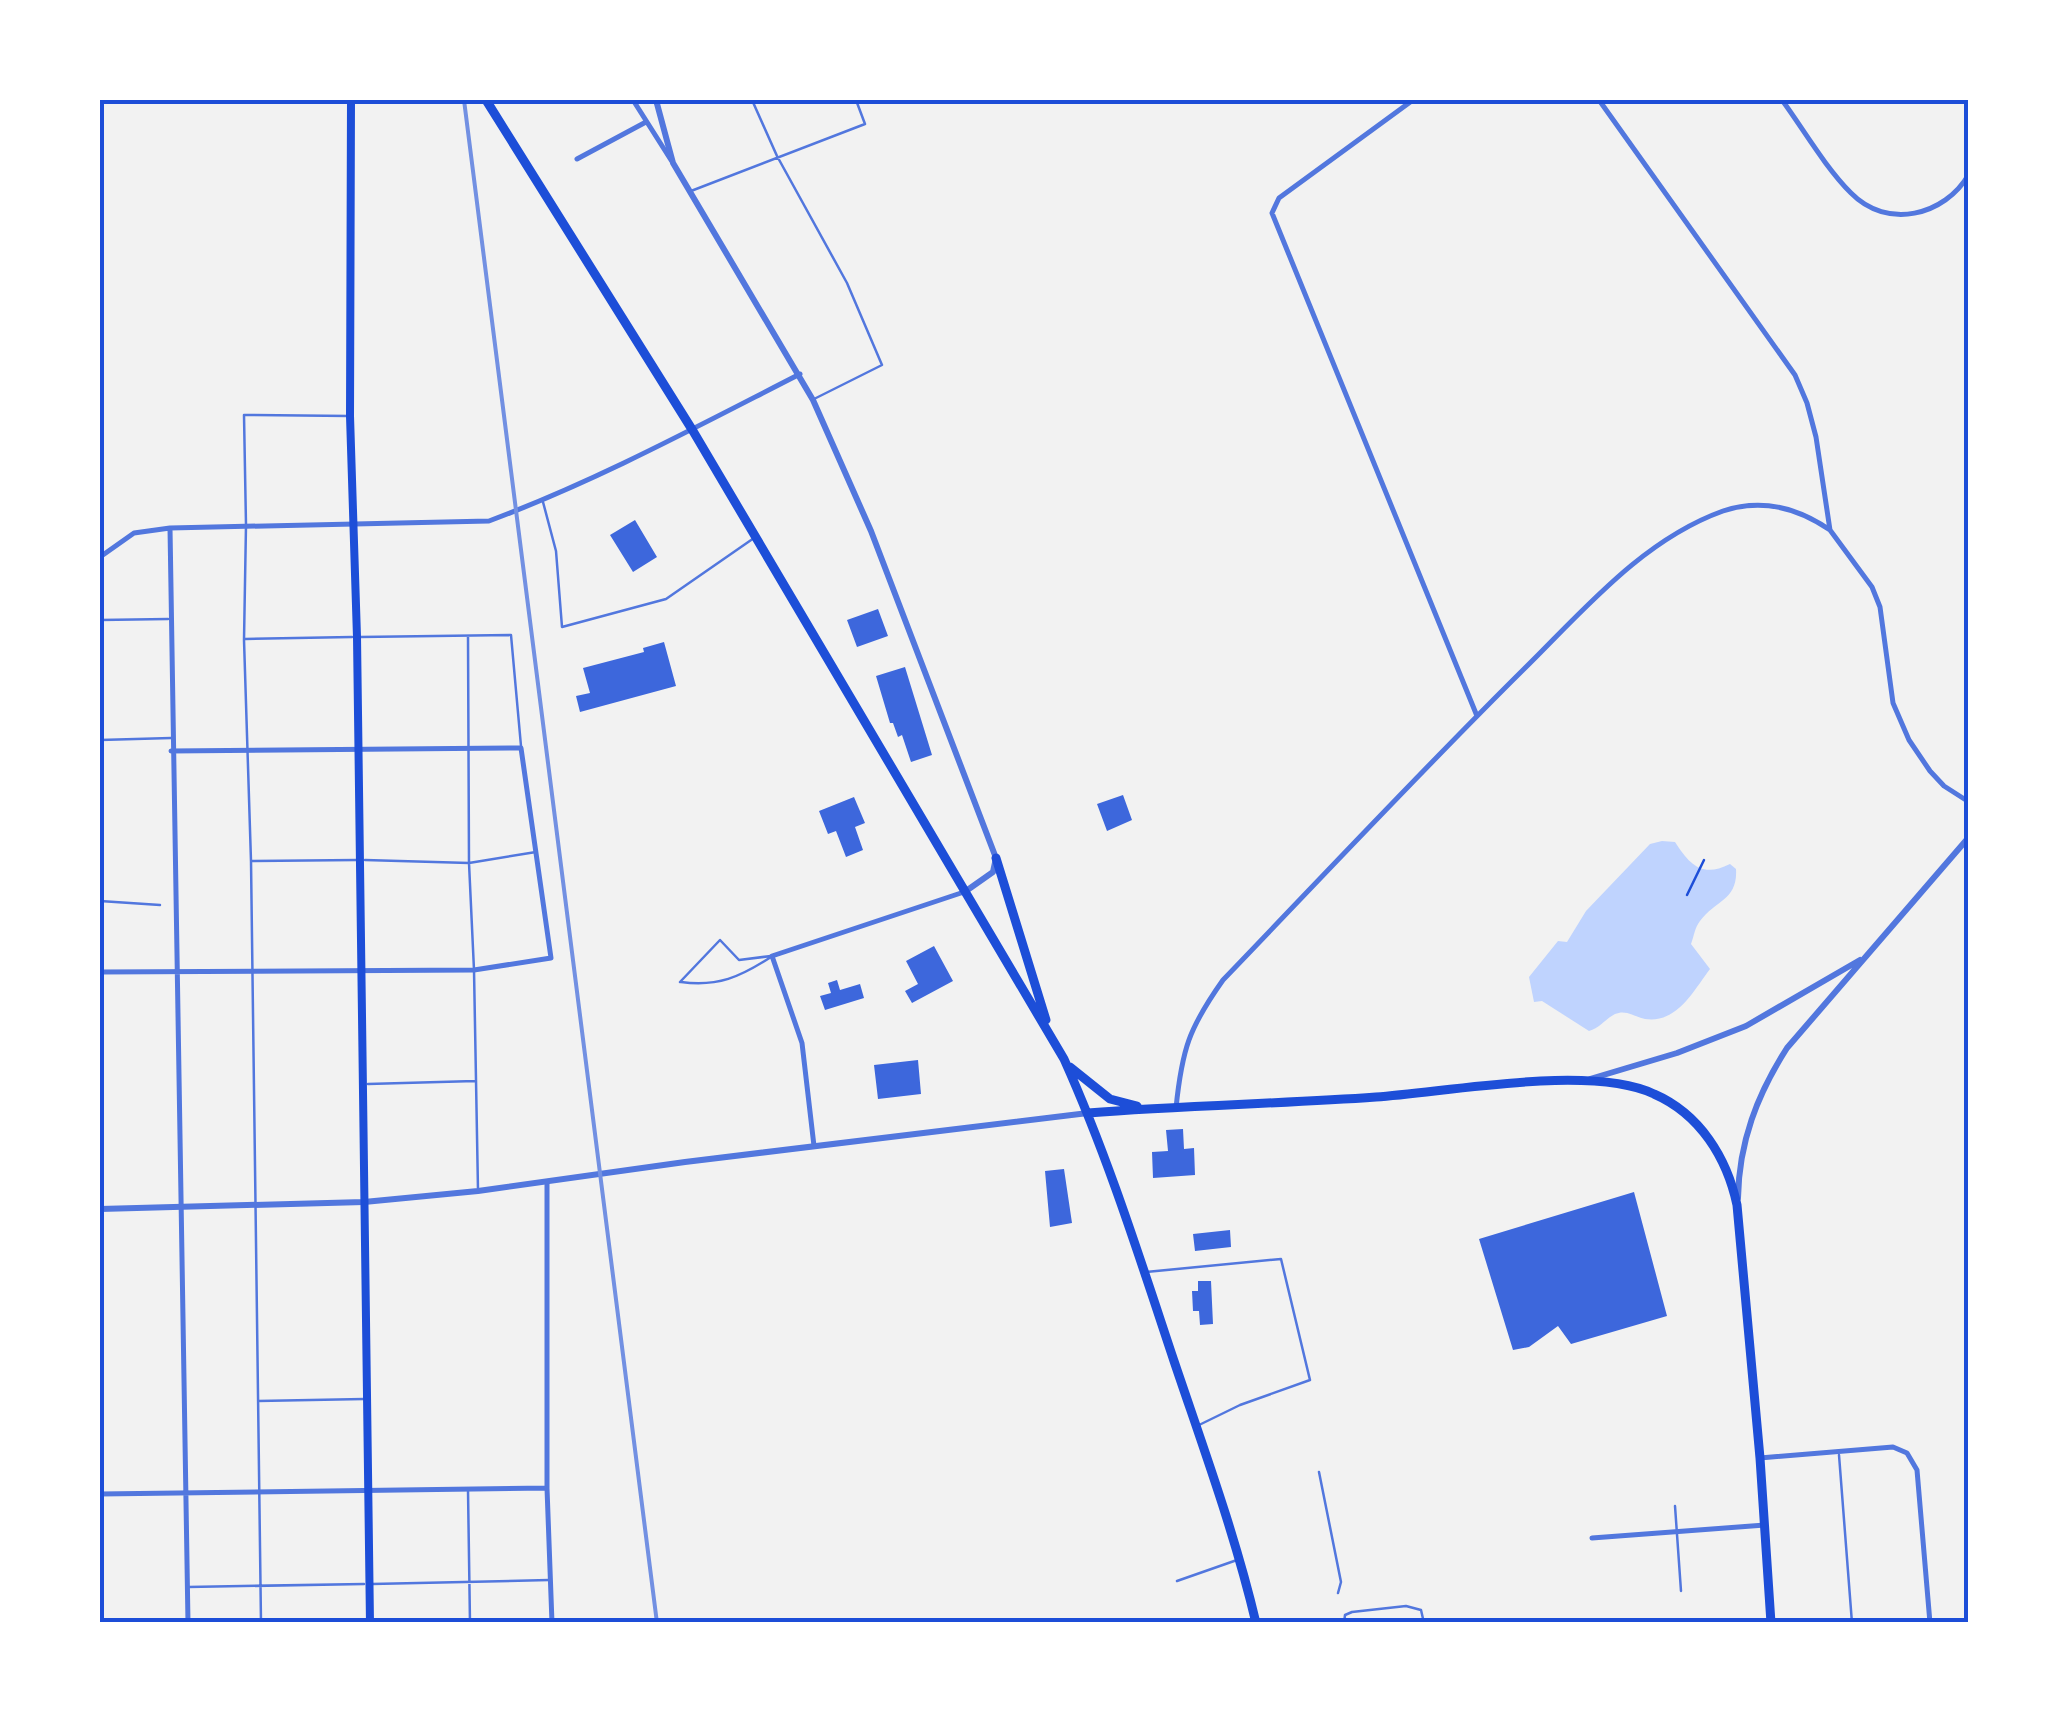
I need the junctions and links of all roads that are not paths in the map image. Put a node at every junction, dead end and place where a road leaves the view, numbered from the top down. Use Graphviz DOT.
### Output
graph roads {
  1 [pos="351,100"];
  2 [pos="486,100"];
  3 [pos="633,100"];
  4 [pos="656,100"];
  5 [pos="752,100"];
  6 [pos="856,100"];
  7 [pos="1413,100"];
  8 [pos="1599,100"];
  9 [pos="1782,100"];
  10 [pos="646,122"];
  11 [pos="777,156"];
  12 [pos="577,159"];
  13 [pos="672,163"];
  14 [pos="1969,174"];
  15 [pos="691,191"];
  16 [pos="800,374"];
  17 [pos="813,400"];
  18 [pos="350,416"];
  19 [pos="693,431"];
  20 [pos="542,501"];
  21 [pos="246,525"];
  22 [pos="355,526"];
  23 [pos="170,528"];
  24 [pos="1830,530"];
  25 [pos="755,538"];
  26 [pos="100,557"];
  27 [pos="170,619"];
  28 [pos="100,620"];
  29 [pos="468,636"];
  30 [pos="357,637"];
  31 [pos="244,640"];
  32 [pos="1477,716"];
  33 [pos="171,738"];
  34 [pos="100,740"];
  35 [pos="248,748"];
  36 [pos="358,748"];
  37 [pos="469,748"];
  38 [pos="522,748"];
  39 [pos="171,751"];
  40 [pos="1969,802"];
  41 [pos="1969,837"];
  42 [pos="538,852"];
  43 [pos="996,858"];
  44 [pos="360,860"];
  45 [pos="251,861"];
  46 [pos="469,863"];
  47 [pos="966,891"];
  48 [pos="100,901"];
  49 [pos="160,905"];
  50 [pos="772,956"];
  51 [pos="1866,956"];
  52 [pos="251,970"];
  53 [pos="362,970"];
  54 [pos="474,970"];
  55 [pos="100,972"];
  56 [pos="176,972"];
  57 [pos="1051,1037"];
  58 [pos="1064,1060"];
  59 [pos="1589,1079"];
  60 [pos="476,1081"];
  61 [pos="363,1084"];
  62 [pos="1150,1108"];
  63 [pos="1176,1108"];
  64 [pos="1088,1113"];
  65 [pos="814,1146"];
  66 [pos="548,1182"];
  67 [pos="478,1191"];
  68 [pos="364,1202"];
  69 [pos="1738,1204"];
  70 [pos="254,1206"];
  71 [pos="183,1207"];
  72 [pos="100,1208"];
  73 [pos="1144,1272"];
  74 [pos="366,1399"];
  75 [pos="258,1401"];
  76 [pos="1195,1425"];
  77 [pos="1838,1452"];
  78 [pos="1760,1458"];
  79 [pos="1319,1472"];
  80 [pos="547,1488"];
  81 [pos="468,1490"];
  82 [pos="367,1492"];
  83 [pos="187,1493"];
  84 [pos="100,1494"];
  85 [pos="260,1494"];
  86 [pos="1675,1506"];
  87 [pos="1765,1525"];
  88 [pos="1676,1531"];
  89 [pos="1592,1538"];
  90 [pos="1240,1559"];
  91 [pos="551,1580"];
  92 [pos="470,1581"];
  93 [pos="1178,1582"];
  94 [pos="369,1584"];
  95 [pos="261,1585"];
  96 [pos="188,1586"];
  97 [pos="1680,1591"];
  98 [pos="1338,1594"];
  99 [pos="188,1623"];
  100 [pos="262,1623"];
  101 [pos="370,1623"];
  102 [pos="470,1623"];
  103 [pos="552,1623"];
  104 [pos="1256,1623"];
  105 [pos="1344,1623"];
  106 [pos="1424,1623"];
  107 [pos="1770,1623"];
  108 [pos="1852,1623"];
  109 [pos="1930,1623"];
  1 -- 18 [label="main road"];
  2 -- 19 [label="highway"];
  3 -- 10 [label="street"];
  4 -- 13 [label="street"];
  5 -- 11 [label="lane"];
  6 -- 11 [label="lane"];
  7 -- 32 [label="street"];
  8 -- 24 [label="street"];
  9 -- 14 [label="street"];
  10 -- 12 [label="street"];
  10 -- 13 [label="street"];
  11 -- 15 [label="lane"];
  11 -- 17 [label="lane"];
  13 -- 15 [label="street"];
  15 -- 16 [label="street"];
  16 -- 17 [label="street"];
  16 -- 19 [label="street"];
  17 -- 43 [label="street"];
  18 -- 21 [label="lane"];
  18 -- 22 [label="main road"];
  19 -- 20 [label="street"];
  19 -- 25 [label="highway"];
  20 -- 22 [label="street"];
  20 -- 25 [label="lane"];
  21 -- 22 [label="street"];
  21 -- 23 [label="street"];
  21 -- 31 [label="lane"];
  22 -- 30 [label="main road"];
  23 -- 26 [label="street"];
  23 -- 27 [label="street"];
  24 -- 32 [label="street"];
  24 -- 40 [label="street"];
  25 -- 47 [label="highway"];
  27 -- 28 [label="lane"];
  27 -- 33 [label="street"];
  29 -- 30 [label="lane"];
  29 -- 37 [label="lane"];
  29 -- 38 [label="lane"];
  30 -- 31 [label="lane"];
  30 -- 36 [label="main road"];
  31 -- 35 [label="lane"];
  32 -- 63 [label="street"];
  33 -- 34 [label="lane"];
  33 -- 39 [label="street"];
  35 -- 36 [label="street"];
  35 -- 39 [label="street"];
  35 -- 45 [label="lane"];
  36 -- 37 [label="street"];
  36 -- 44 [label="main road"];
  37 -- 38 [label="street"];
  37 -- 46 [label="lane"];
  38 -- 42 [label="street"];
  39 -- 56 [label="street"];
  41 -- 51 [label="street"];
  42 -- 46 [label="lane"];
  42 -- 54 [label="street"];
  43 -- 47 [label="street"];
  43 -- 57 [label="highway"];
  44 -- 45 [label="lane"];
  44 -- 46 [label="lane"];
  44 -- 53 [label="main road"];
  45 -- 52 [label="lane"];
  46 -- 54 [label="lane"];
  47 -- 50 [label="street"];
  47 -- 57 [label="highway"];
  48 -- 49 [label="lane"];
  50 -- 50 [label="lane"];
  50 -- 65 [label="street"];
  51 -- 59 [label="street"];
  51 -- 69 [label="street"];
  52 -- 53 [label="street"];
  52 -- 56 [label="street"];
  52 -- 70 [label="lane"];
  53 -- 54 [label="street"];
  53 -- 61 [label="main road"];
  54 -- 60 [label="lane"];
  55 -- 56 [label="street"];
  56 -- 71 [label="street"];
  57 -- 58 [label="highway"];
  58 -- 62 [label="highway"];
  58 -- 64 [label="highway"];
  59 -- 63 [label="highway"];
  59 -- 69 [label="highway"];
  60 -- 61 [label="lane"];
  60 -- 67 [label="lane"];
  61 -- 68 [label="main road"];
  62 -- 63 [label="highway"];
  62 -- 64 [label="highway"];
  64 -- 65 [label="street"];
  64 -- 73 [label="highway"];
  65 -- 66 [label="street"];
  66 -- 67 [label="street"];
  66 -- 80 [label="street"];
  67 -- 68 [label="street"];
  68 -- 70 [label="street"];
  68 -- 74 [label="main road"];
  69 -- 78 [label="highway"];
  70 -- 71 [label="street"];
  70 -- 75 [label="lane"];
  71 -- 72 [label="street"];
  71 -- 83 [label="street"];
  73 -- 76 [label="highway"];
  73 -- 76 [label="lane"];
  74 -- 75 [label="lane"];
  74 -- 82 [label="main road"];
  75 -- 85 [label="lane"];
  76 -- 90 [label="highway"];
  77 -- 78 [label="street"];
  77 -- 108 [label="lane"];
  77 -- 109 [label="street"];
  78 -- 87 [label="highway"];
  79 -- 98 [label="lane"];
  80 -- 81 [label="street"];
  80 -- 91 [label="street"];
  81 -- 82 [label="street"];
  81 -- 92 [label="lane"];
  82 -- 85 [label="street"];
  82 -- 94 [label="main road"];
  83 -- 84 [label="street"];
  83 -- 85 [label="street"];
  83 -- 96 [label="street"];
  85 -- 95 [label="lane"];
  86 -- 88 [label="lane"];
  87 -- 88 [label="street"];
  87 -- 107 [label="highway"];
  88 -- 89 [label="street"];
  88 -- 97 [label="lane"];
  90 -- 93 [label="lane"];
  90 -- 104 [label="highway"];
  91 -- 92 [label="lane"];
  91 -- 103 [label="street"];
  92 -- 94 [label="lane"];
  92 -- 102 [label="lane"];
  94 -- 95 [label="lane"];
  94 -- 101 [label="main road"];
  95 -- 96 [label="lane"];
  95 -- 100 [label="lane"];
  96 -- 99 [label="street"];
  105 -- 106 [label="lane"];
}
